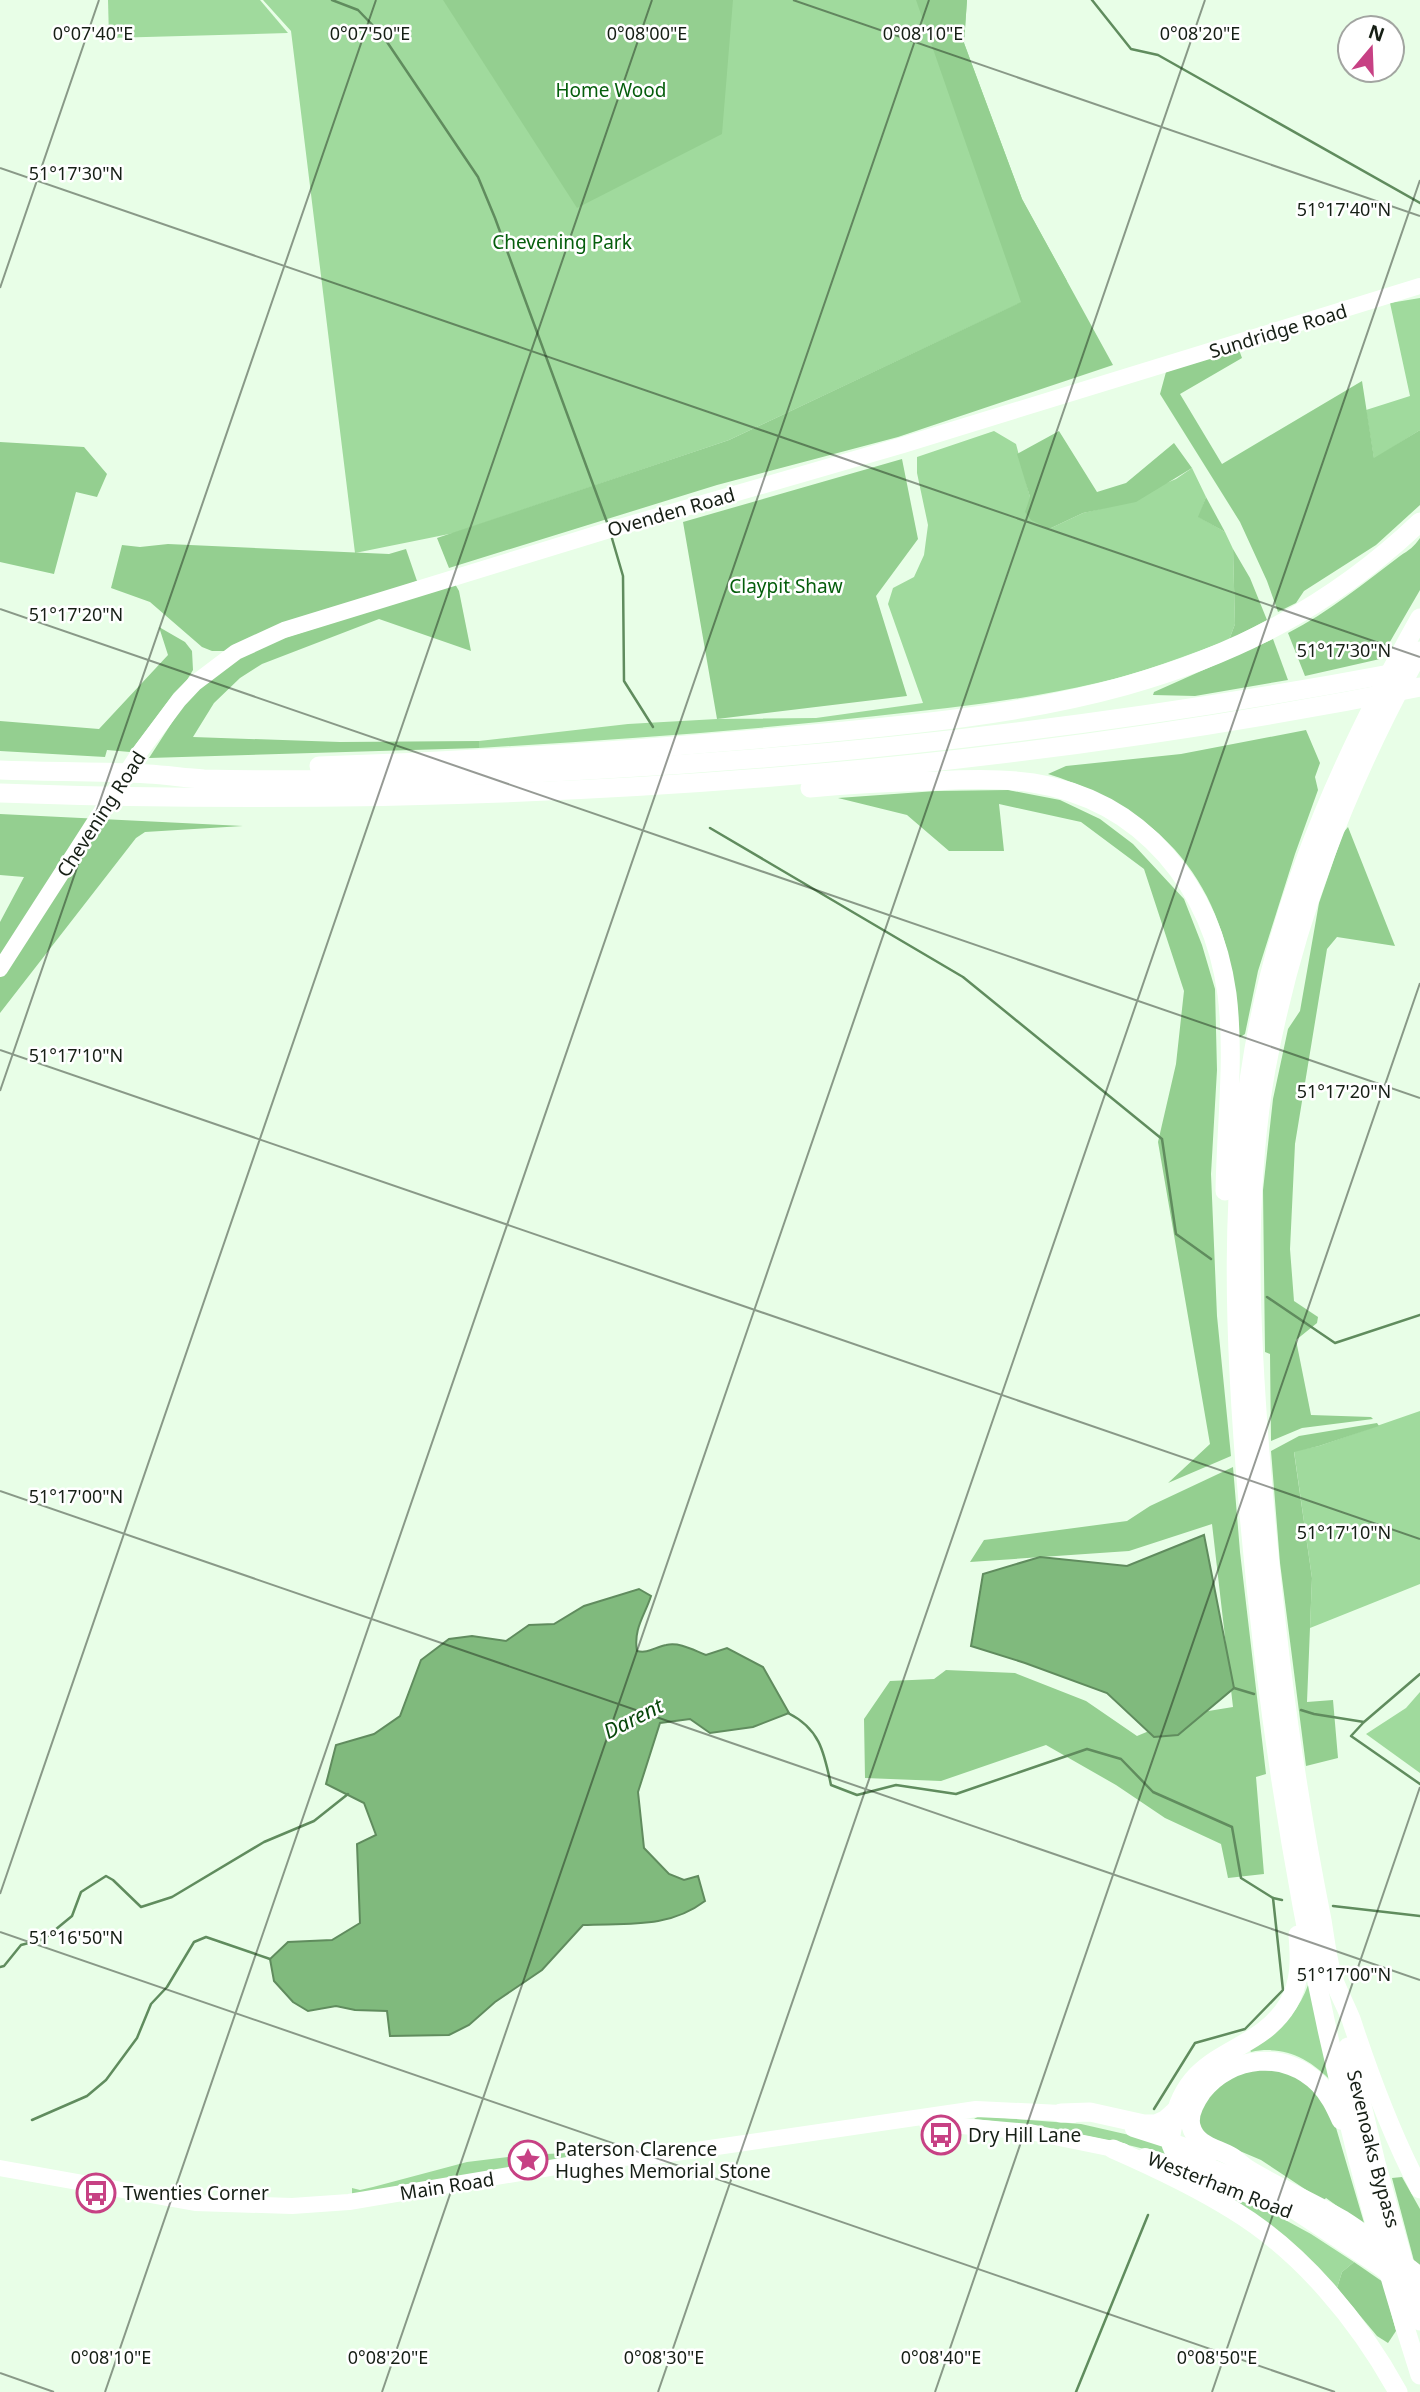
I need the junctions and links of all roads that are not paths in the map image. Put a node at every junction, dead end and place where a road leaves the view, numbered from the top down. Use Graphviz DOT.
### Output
graph roads {
  1 [pos="1420,286"];
  2 [pos="1136,374"];
  3 [pos="1420,522"];
  4 [pos="1420,618"];
  5 [pos="1412,648"];
  6 [pos="213,668"];
  7 [pos="1420,668"];
  8 [pos="1420,687"];
  9 [pos="1420,695"];
  10 [pos="1328,706"];
  11 [pos="1368,731"];
  12 [pos="0,770"];
  13 [pos="150,774"];
  14 [pos="0,793"];
  15 [pos="508,794"];
  16 [pos="0,969"];
  17 [pos="1239,1372"];
  18 [pos="1296,1871"];
  19 [pos="1332,1974"];
  20 [pos="1175,2111"];
  21 [pos="1061,2113"];
  22 [pos="893,2123"];
  23 [pos="1170,2140"];
  24 [pos="1113,2149"];
  25 [pos="1357,2152"];
  26 [pos="0,2168"];
  27 [pos="1249,2170"];
  28 [pos="1420,2189"];
  29 [pos="1312,2221"];
  30 [pos="1420,2277"];
  31 [pos="1420,2298"];
  32 [pos="1420,2321"];
  33 [pos="1420,2375"];
  34 [pos="1398,2392"];
  1 -- 2 [label="main road, Sundridge Road"];
  2 -- 6 [label="main road, Ovenden Road"];
  3 -- 13 [label="highway"];
  4 -- 5 [label="highway"];
  5 -- 11 [label="highway"];
  6 -- 16 [label="main road, Chevening Road"];
  7 -- 13 [label="highway"];
  8 -- 10 [label="highway"];
  9 -- 10 [label="highway"];
  10 -- 15 [label="highway"];
  11 -- 17 [label="highway"];
  11 -- 19 [label="highway"];
  12 -- 13 [label="highway"];
  14 -- 15 [label="highway"];
  15 -- 17 [label="highway"];
  17 -- 18 [label="highway"];
  18 -- 20 [label="highway"];
  18 -- 25 [label="highway"];
  19 -- 28 [label="highway"];
  19 -- 32 [label="highway, Sevenoaks Bypass"];
  20 -- 21 [label="highway"];
  20 -- 23 [label="highway"];
  21 -- 22 [label="main road, Westerham Road"];
  21 -- 23 [label="main road, Westerham Road"];
  22 -- 24 [label="main road, Westerham Road"];
  22 -- 26 [label="main road, Main Road"];
  23 -- 27 [label="main road, Westerham Road"];
  23 -- 29 [label="highway"];
  24 -- 29 [label="main road, Westerham Road"];
  24 -- 34 [label="highway"];
  25 -- 27 [label="highway"];
  25 -- 33 [label="highway, Sevenoaks Bypass"];
  27 -- 30 [label="highway, Westerham Road"];
  29 -- 31 [label="highway, Westerham Road"];
}
